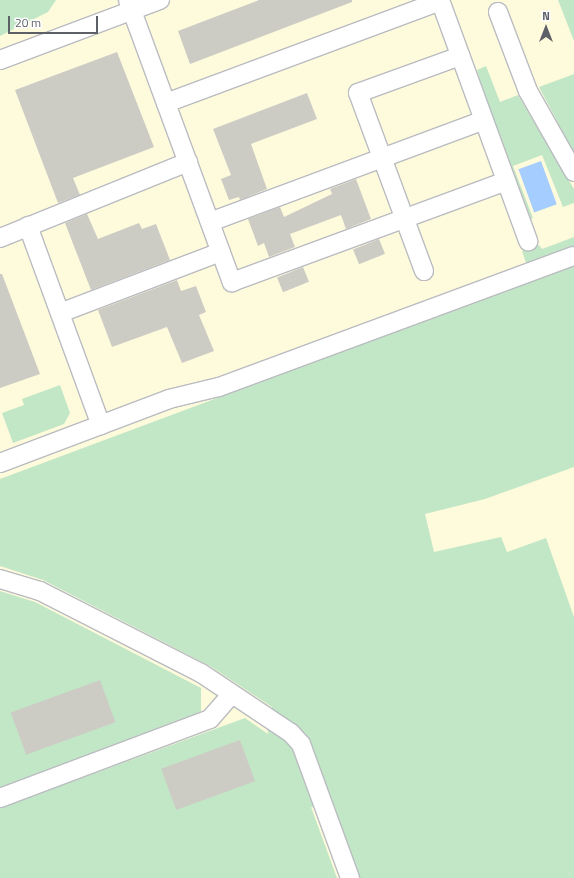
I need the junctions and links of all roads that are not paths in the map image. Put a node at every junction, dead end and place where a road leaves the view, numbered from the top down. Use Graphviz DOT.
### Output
graph roads {
  1 [pos="160,0"];
  2 [pos="440,1"];
  3 [pos="130,5"];
  4 [pos="498,12"];
  5 [pos="460,56"];
  6 [pos="0,60"];
  7 [pos="166,103"];
  8 [pos="484,120"];
  9 [pos="382,158"];
  10 [pos="188,162"];
  11 [pos="574,172"];
  12 [pos="506,181"];
  13 [pos="404,218"];
  14 [pos="210,222"];
  15 [pos="28,226"];
  16 [pos="0,238"];
  17 [pos="528,241"];
  18 [pos="221,252"];
  19 [pos="574,256"];
  20 [pos="424,271"];
  21 [pos="60,313"];
  22 [pos="102,425"];
  23 [pos="0,463"];
  24 [pos="0,579"];
  25 [pos="232,694"];
  26 [pos="0,798"];
  27 [pos="350,878"];
  1 -- 3 [label="lane"];
  2 -- 5 [label="lane"];
  2 -- 7 [label="lane"];
  3 -- 6 [label="lane"];
  3 -- 7 [label="lane"];
  4 -- 11 [label="lane"];
  5 -- 8 [label="lane"];
  5 -- 9 [label="lane"];
  7 -- 10 [label="lane"];
  8 -- 9 [label="lane"];
  8 -- 12 [label="lane"];
  9 -- 13 [label="lane"];
  9 -- 14 [label="lane"];
  10 -- 14 [label="lane"];
  10 -- 15 [label="lane"];
  12 -- 13 [label="lane"];
  12 -- 17 [label="lane"];
  13 -- 18 [label="lane"];
  13 -- 20 [label="lane"];
  14 -- 18 [label="lane"];
  15 -- 16 [label="lane"];
  15 -- 21 [label="lane"];
  18 -- 21 [label="lane"];
  19 -- 22 [label="lane"];
  21 -- 22 [label="lane"];
  22 -- 23 [label="lane"];
  24 -- 25 [label="lane"];
  25 -- 26 [label="lane"];
  25 -- 27 [label="lane"];
}
